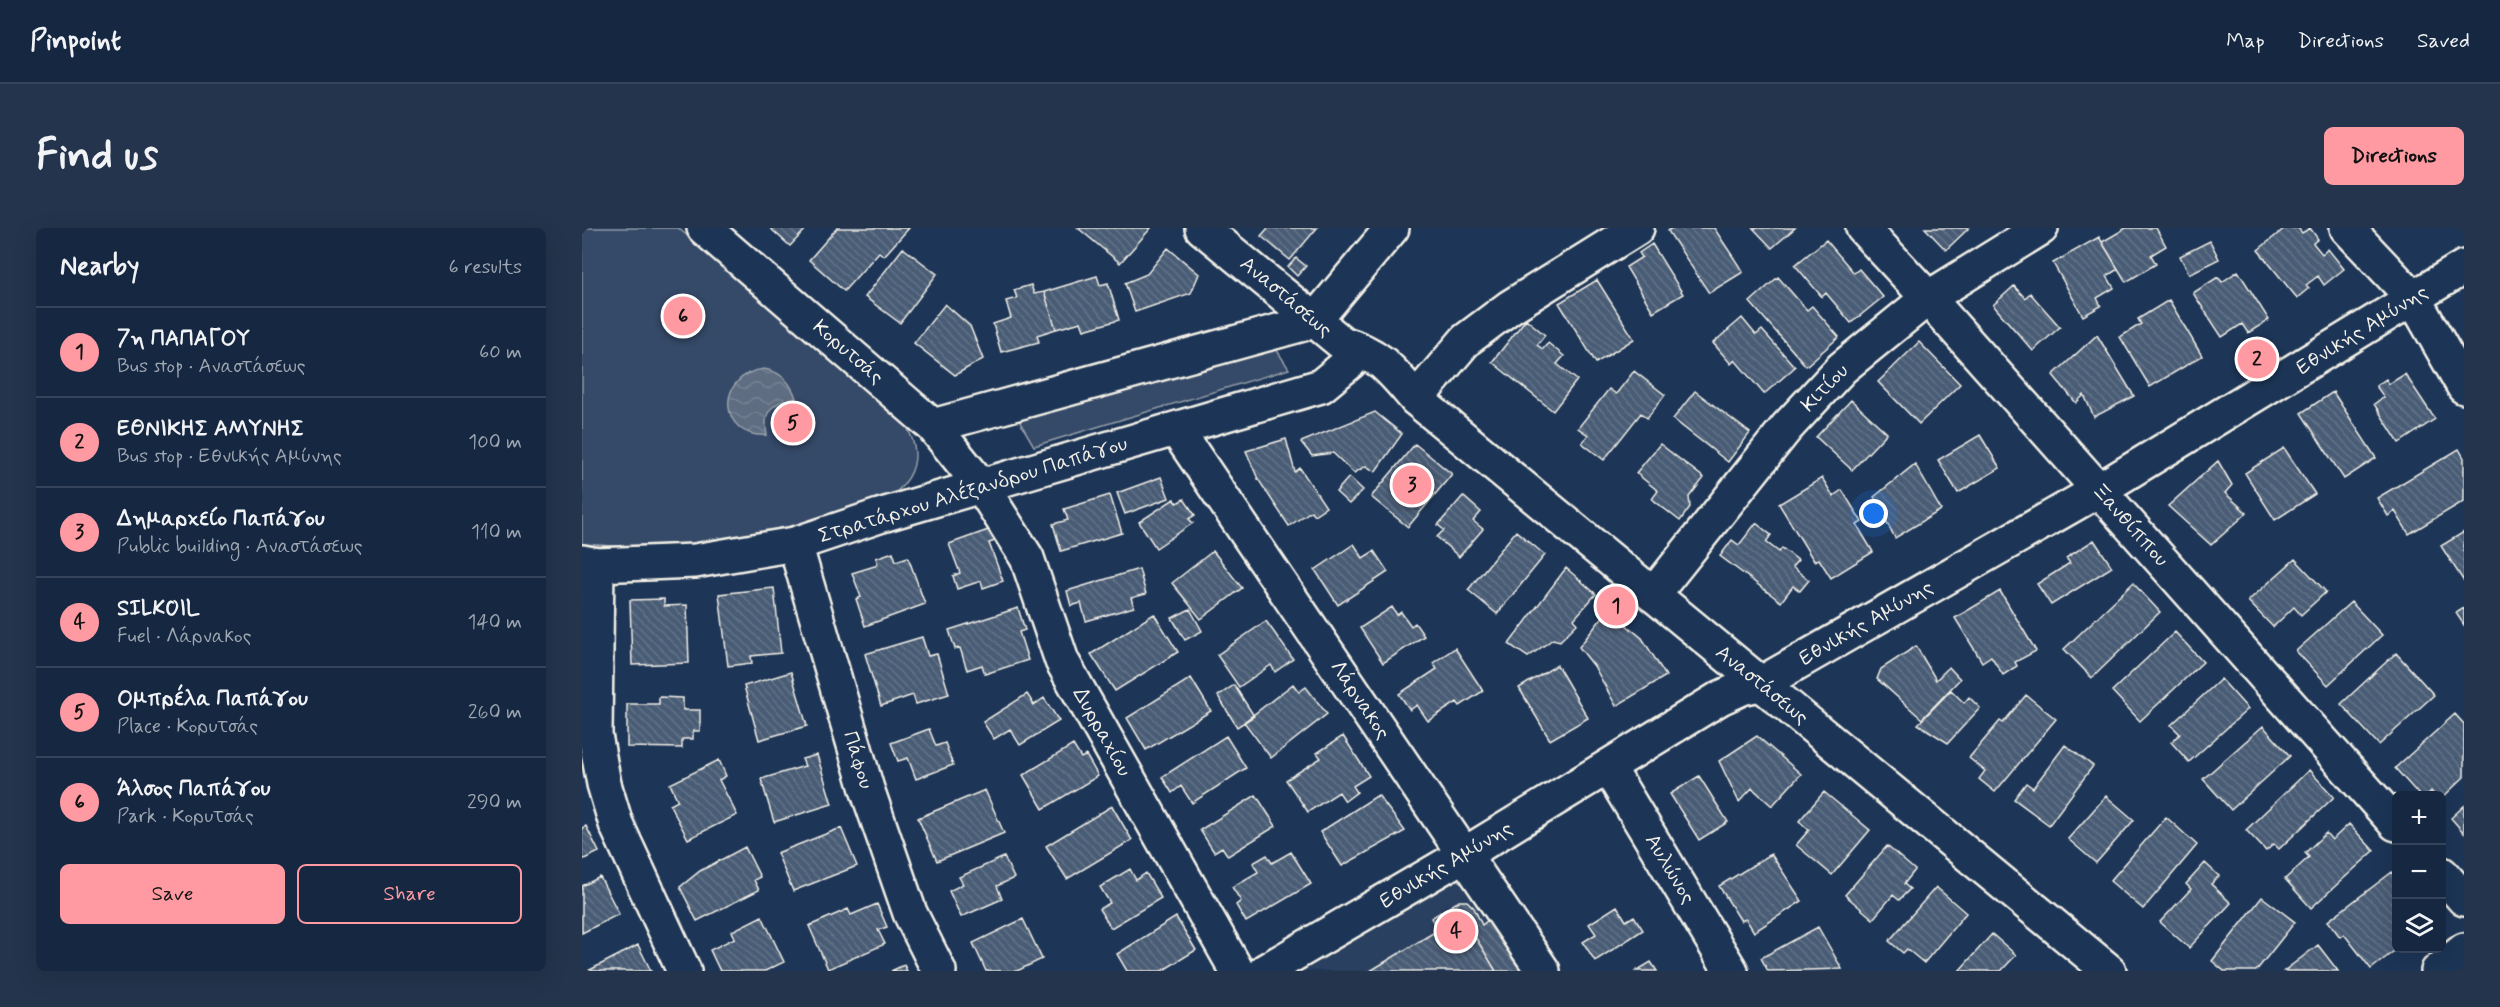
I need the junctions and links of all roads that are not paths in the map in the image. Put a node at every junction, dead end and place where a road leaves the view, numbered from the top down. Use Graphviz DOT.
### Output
graph roads {
  1 [pos="704,228"];
  2 [pos="1203,228"];
  3 [pos="1392,228"];
  4 [pos="1637,228"];
  5 [pos="1863,228"];
  6 [pos="2041,228"];
  7 [pos="2347,228"];
  8 [pos="2464,267"];
  9 [pos="1928,298"];
  10 [pos="2414,299"];
  11 [pos="1314,321"];
  12 [pos="1346,353"];
  13 [pos="2464,387"];
  14 [pos="1416,399"];
  15 [pos="933,426"];
  16 [pos="1176,429"];
  17 [pos="982,487"];
  18 [pos="2099,490"];
  19 [pos="795,543"];
  20 [pos="589,563"];
  21 [pos="1653,595"];
  22 [pos="1760,684"];
  23 [pos="1608,767"];
  24 [pos="2392,818"];
  25 [pos="1465,854"];
  26 [pos="2446,879"];
  27 [pos="2464,899"];
  28 [pos="2464,950"];
  29 [pos="684,971"];
  30 [pos="939,971"];
  31 [pos="1237,971"];
  32 [pos="1265,971"];
  33 [pos="1543,971"];
  34 [pos="1731,971"];
  35 [pos="2109,971"];
  36 [pos="2438,971"];
  1 -- 15 [label="street, Κορυτσάς"];
  2 -- 11 [label="street, Αναστάσεως"];
  3 -- 11 [label="street"];
  4 -- 14 [label="street"];
  5 -- 9 [label="street, Ξανθίππου"];
  6 -- 9 [label="street, Κιτίου"];
  7 -- 10 [label="street"];
  8 -- 10 [label="street, Εθνικής Αμύνης"];
  9 -- 18 [label="street, Ξανθίππου"];
  9 -- 21 [label="street, Κιτίου"];
  10 -- 13 [label="street"];
  10 -- 18 [label="street, Εθνικής Αμύνης"];
  11 -- 12 [label="street, Αναστάσεως"];
  11 -- 15 [label="street"];
  12 -- 14 [label="street, Αναστάσεως"];
  12 -- 16 [label="street, Στρατάρχου Αλέξανδρου Παπάγου"];
  14 -- 21 [label="street, Αναστάσεως"];
  15 -- 17 [label="street, Κορυτσάς"];
  16 -- 17 [label="street, Στρατάρχου Αλέξανδρου Παπάγου"];
  16 -- 25 [label="street, Λάρνακος"];
  17 -- 19 [label="street, Στρατάρχου Αλέξανδρου Παπάγου"];
  17 -- 31 [label="street, Δυρραχίου"];
  18 -- 22 [label="street, Εθνικής Αμύνης"];
  18 -- 24 [label="street, Ξανθίππου"];
  19 -- 20 [label="street, Στρατάρχου Αλέξανδρου Παπάγου"];
  19 -- 30 [label="street, Πάφου"];
  20 -- 29 [label="street"];
  21 -- 22 [label="street, Αναστάσεως"];
  22 -- 23 [label="street, Εθνικής Αμύνης"];
  22 -- 35 [label="street, Αναστάσεως"];
  23 -- 25 [label="street, Εθνικής Αμύνης"];
  23 -- 34 [label="street, Αυλώνος"];
  25 -- 32 [label="street, Εθνικής Αμύνης"];
  25 -- 33 [label="street, Λάρνακος"];
  26 -- 27 [label="street"];
  28 -- 36 [label="street"];
}
